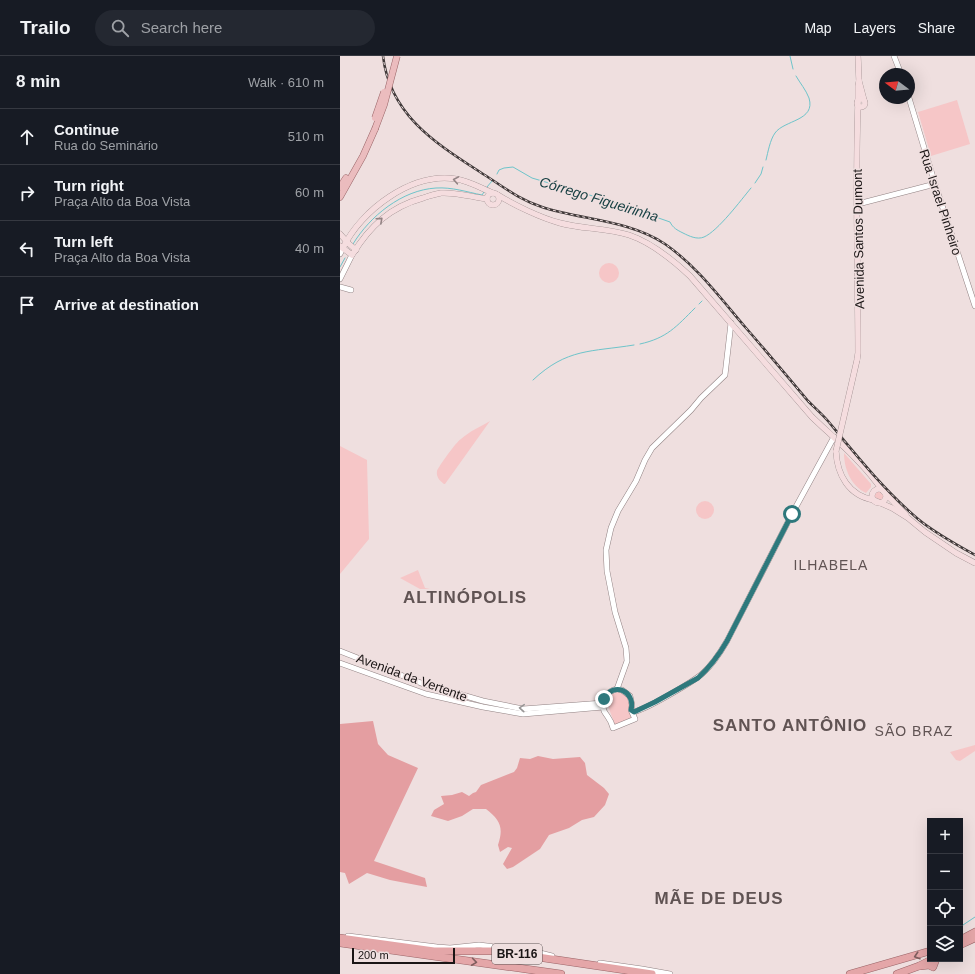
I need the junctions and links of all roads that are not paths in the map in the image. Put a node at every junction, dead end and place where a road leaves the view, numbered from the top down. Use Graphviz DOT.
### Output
graph roads {
  1 [pos="393,56"];
  2 [pos="397,56"];
  3 [pos="858,56"];
  4 [pos="894,56"];
  5 [pos="899,68"];
  6 [pos="911,104"];
  7 [pos="374,128"];
  8 [pos="935,184"];
  9 [pos="340,188"];
  10 [pos="497,196"];
  11 [pos="340,197"];
  12 [pos="487,199"];
  13 [pos="858,204"];
  14 [pos="340,234"];
  15 [pos="346,242"];
  16 [pos="342,247"];
  17 [pos="354,252"];
  18 [pos="340,254"];
  19 [pos="340,279"];
  20 [pos="340,287"];
  21 [pos="351,290"];
  22 [pos="975,306"];
  23 [pos="731,322"];
  24 [pos="834,438"];
  25 [pos="870,474"];
  26 [pos="882,490"];
  27 [pos="854,492"];
  28 [pos="873,492"];
  29 [pos="875,501"];
  30 [pos="908,518"];
  31 [pos="975,563"];
  32 [pos="340,651"];
  33 [pos="340,663"];
  34 [pos="617,689"];
  35 [pos="603,705"];
  36 [pos="632,712"];
  37 [pos="974,933"];
  38 [pos="340,936"];
  39 [pos="963,938"];
  40 [pos="963,942"];
  41 [pos="340,943"];
  42 [pos="500,950"];
  43 [pos="927,953"];
  44 [pos="904,960"];
  45 [pos="927,962"];
  46 [pos="935,962"];
  47 [pos="495,964"];
  48 [pos="623,966"];
  49 [pos="919,966"];
  50 [pos="632,971"];
  51 [pos="904,971"];
  52 [pos="561,974"];
  53 [pos="650,974"];
  54 [pos="670,974"];
  55 [pos="850,974"];
  56 [pos="897,974"];
  1 -- 7 [label="main road, bridge"];
  2 -- 7 [label="main road, bridge"];
  3 -- 13 [label="main road, Avenida Santos Dumont"];
  4 -- 5 [label="street"];
  6 -- 8 [label="street, Rua Israel Pinheiro"];
  7 -- 9 [label="main road"];
  7 -- 11 [label="main road"];
  8 -- 13 [label="street"];
  8 -- 22 [label="street, Rua Israel Pinheiro"];
  10 -- 12 [label="main road"];
  10 -- 12 [label="main road"];
  10 -- 15 [label="main road, one-way"];
  10 -- 23 [label="main road"];
  17 -- 12 [label="main road, one-way"];
  13 -- 27 [label="main road, Avenida Santos Dumont, bridge"];
  14 -- 15 [label="main road"];
  15 -- 16 [label="main road"];
  15 -- 17 [label="main road"];
  16 -- 17 [label="main road"];
  16 -- 18 [label="street"];
  17 -- 19 [label="street"];
  20 -- 21 [label="street"];
  23 -- 24 [label="main road"];
  23 -- 34 [label="street"];
  24 -- 25 [label="main road"];
  24 -- 36 [label="street"];
  25 -- 26 [label="main road"];
  25 -- 28 [label="main road"];
  26 -- 28 [label="main road"];
  26 -- 29 [label="main road"];
  26 -- 30 [label="main road"];
  27 -- 28 [label="main road"];
  27 -- 29 [label="main road"];
  28 -- 29 [label="main road"];
  29 -- 30 [label="main road"];
  30 -- 31 [label="main road"];
  35 -- 32 [label="street, Avenida da Vertente, one-way"];
  33 -- 35 [label="street, Avenida da Vertente"];
  34 -- 35 [label="street"];
  34 -- 36 [label="street"];
  35 -- 36 [label="street"];
  37 -- 39 [label="highway"];
  37 -- 40 [label="highway"];
  38 -- 42 [label="highway, BR-116"];
  41 -- 47 [label="highway, BR-116, one-way"];
  42 -- 47 [label="highway"];
  42 -- 48 [label="street"];
  42 -- 50 [label="highway, BR-116"];
  43 -- 44 [label="highway, one-way"];
  44 -- 51 [label="highway"];
  44 -- 55 [label="highway"];
  45 -- 49 [label="highway"];
  46 -- 49 [label="highway"];
  47 -- 52 [label="highway, BR-116"];
  48 -- 50 [label="highway"];
  48 -- 54 [label="street"];
  49 -- 51 [label="highway"];
  50 -- 53 [label="highway, BR-116"];
  51 -- 56 [label="highway"];
}
